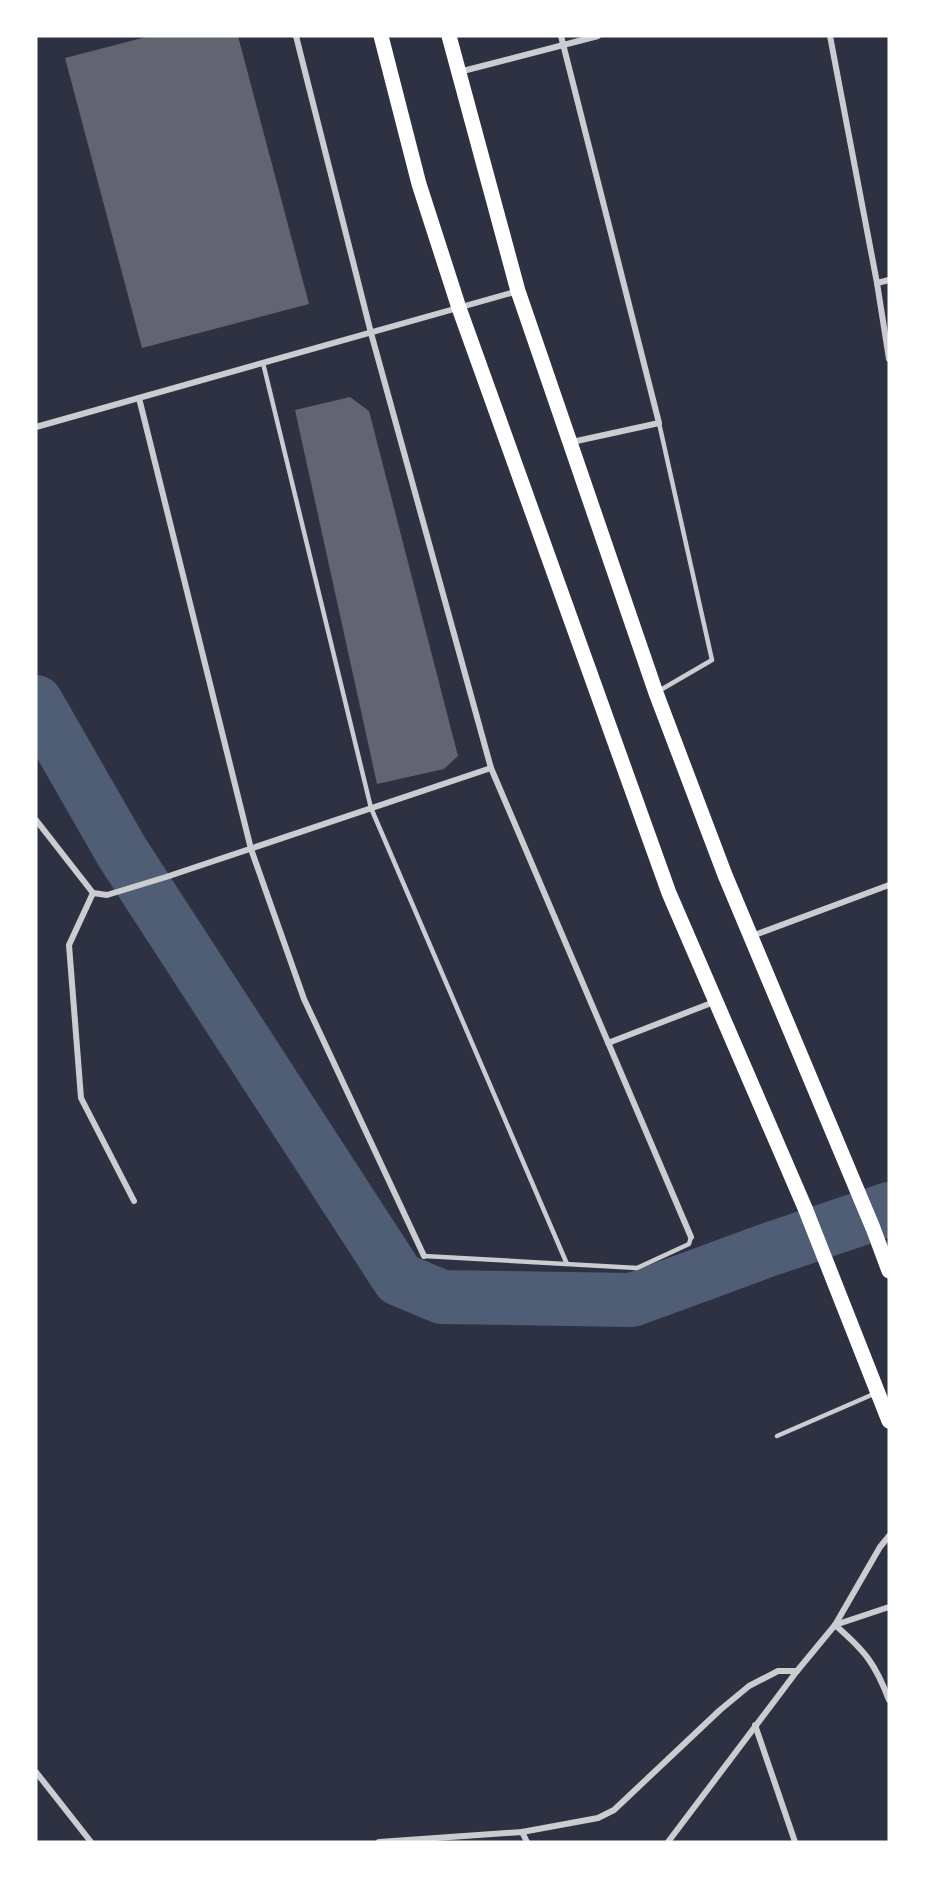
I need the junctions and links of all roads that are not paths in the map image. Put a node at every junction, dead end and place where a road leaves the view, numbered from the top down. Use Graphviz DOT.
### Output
graph roads {
  1 [pos="296,36"];
  2 [pos="381,36"];
  3 [pos="448,36"];
  4 [pos="561,36"];
  5 [pos="598,36"];
  6 [pos="830,36"];
  7 [pos="564,45"];
  8 [pos="458,72"];
  9 [pos="889,280"];
  10 [pos="877,283"];
  11 [pos="518,291"];
  12 [pos="459,308"];
  13 [pos="371,333"];
  14 [pos="889,358"];
  15 [pos="263,363"];
  16 [pos="139,398"];
  17 [pos="659,423"];
  18 [pos="36,427"];
  19 [pos="568,443"];
  20 [pos="656,693"];
  21 [pos="491,768"];
  22 [pos="371,808"];
  23 [pos="36,820"];
  24 [pos="251,849"];
  25 [pos="889,885"];
  26 [pos="93,893"];
  27 [pos="751,937"];
  28 [pos="716,1000"];
  29 [pos="608,1043"];
  30 [pos="134,1201"];
  31 [pos="691,1237"];
  32 [pos="424,1256"];
  33 [pos="567,1264"];
  34 [pos="889,1271"];
  35 [pos="877,1392"];
  36 [pos="889,1421"];
  37 [pos="777,1436"];
  38 [pos="889,1536"];
  39 [pos="889,1608"];
  40 [pos="835,1625"];
  41 [pos="797,1671"];
  42 [pos="889,1700"];
  43 [pos="755,1725"];
  44 [pos="36,1772"];
  45 [pos="522,1832"];
  46 [pos="91,1842"];
  47 [pos="379,1842"];
  48 [pos="527,1842"];
  49 [pos="668,1842"];
  50 [pos="795,1842"];
  1 -- 13 [label="street"];
  2 -- 12 [label="main road"];
  3 -- 8 [label="main road"];
  4 -- 7 [label="street"];
  5 -- 7 [label="street"];
  6 -- 10 [label="street"];
  7 -- 8 [label="street"];
  7 -- 17 [label="street"];
  8 -- 11 [label="main road"];
  9 -- 10 [label="street"];
  10 -- 14 [label="street"];
  11 -- 12 [label="street"];
  11 -- 19 [label="main road"];
  12 -- 13 [label="street"];
  12 -- 28 [label="main road"];
  13 -- 15 [label="street"];
  13 -- 21 [label="street"];
  15 -- 16 [label="street"];
  15 -- 22 [label="lane"];
  16 -- 18 [label="street"];
  16 -- 24 [label="street"];
  17 -- 19 [label="street"];
  17 -- 20 [label="lane"];
  19 -- 20 [label="main road"];
  20 -- 27 [label="main road"];
  21 -- 22 [label="street"];
  21 -- 29 [label="street"];
  22 -- 24 [label="street"];
  22 -- 33 [label="lane"];
  23 -- 26 [label="street"];
  24 -- 26 [label="street"];
  24 -- 32 [label="street"];
  25 -- 27 [label="street"];
  26 -- 30 [label="street"];
  27 -- 34 [label="main road"];
  28 -- 29 [label="street"];
  28 -- 35 [label="main road"];
  29 -- 31 [label="street"];
  31 -- 33 [label="lane"];
  32 -- 33 [label="lane"];
  35 -- 36 [label="main road"];
  35 -- 37 [label="lane"];
  38 -- 40 [label="street"];
  39 -- 40 [label="street"];
  40 -- 41 [label="street"];
  40 -- 42 [label="street"];
  41 -- 43 [label="street"];
  41 -- 45 [label="street"];
  43 -- 49 [label="street"];
  43 -- 50 [label="street"];
  44 -- 46 [label="street"];
  45 -- 47 [label="street"];
  45 -- 48 [label="street"];
}
